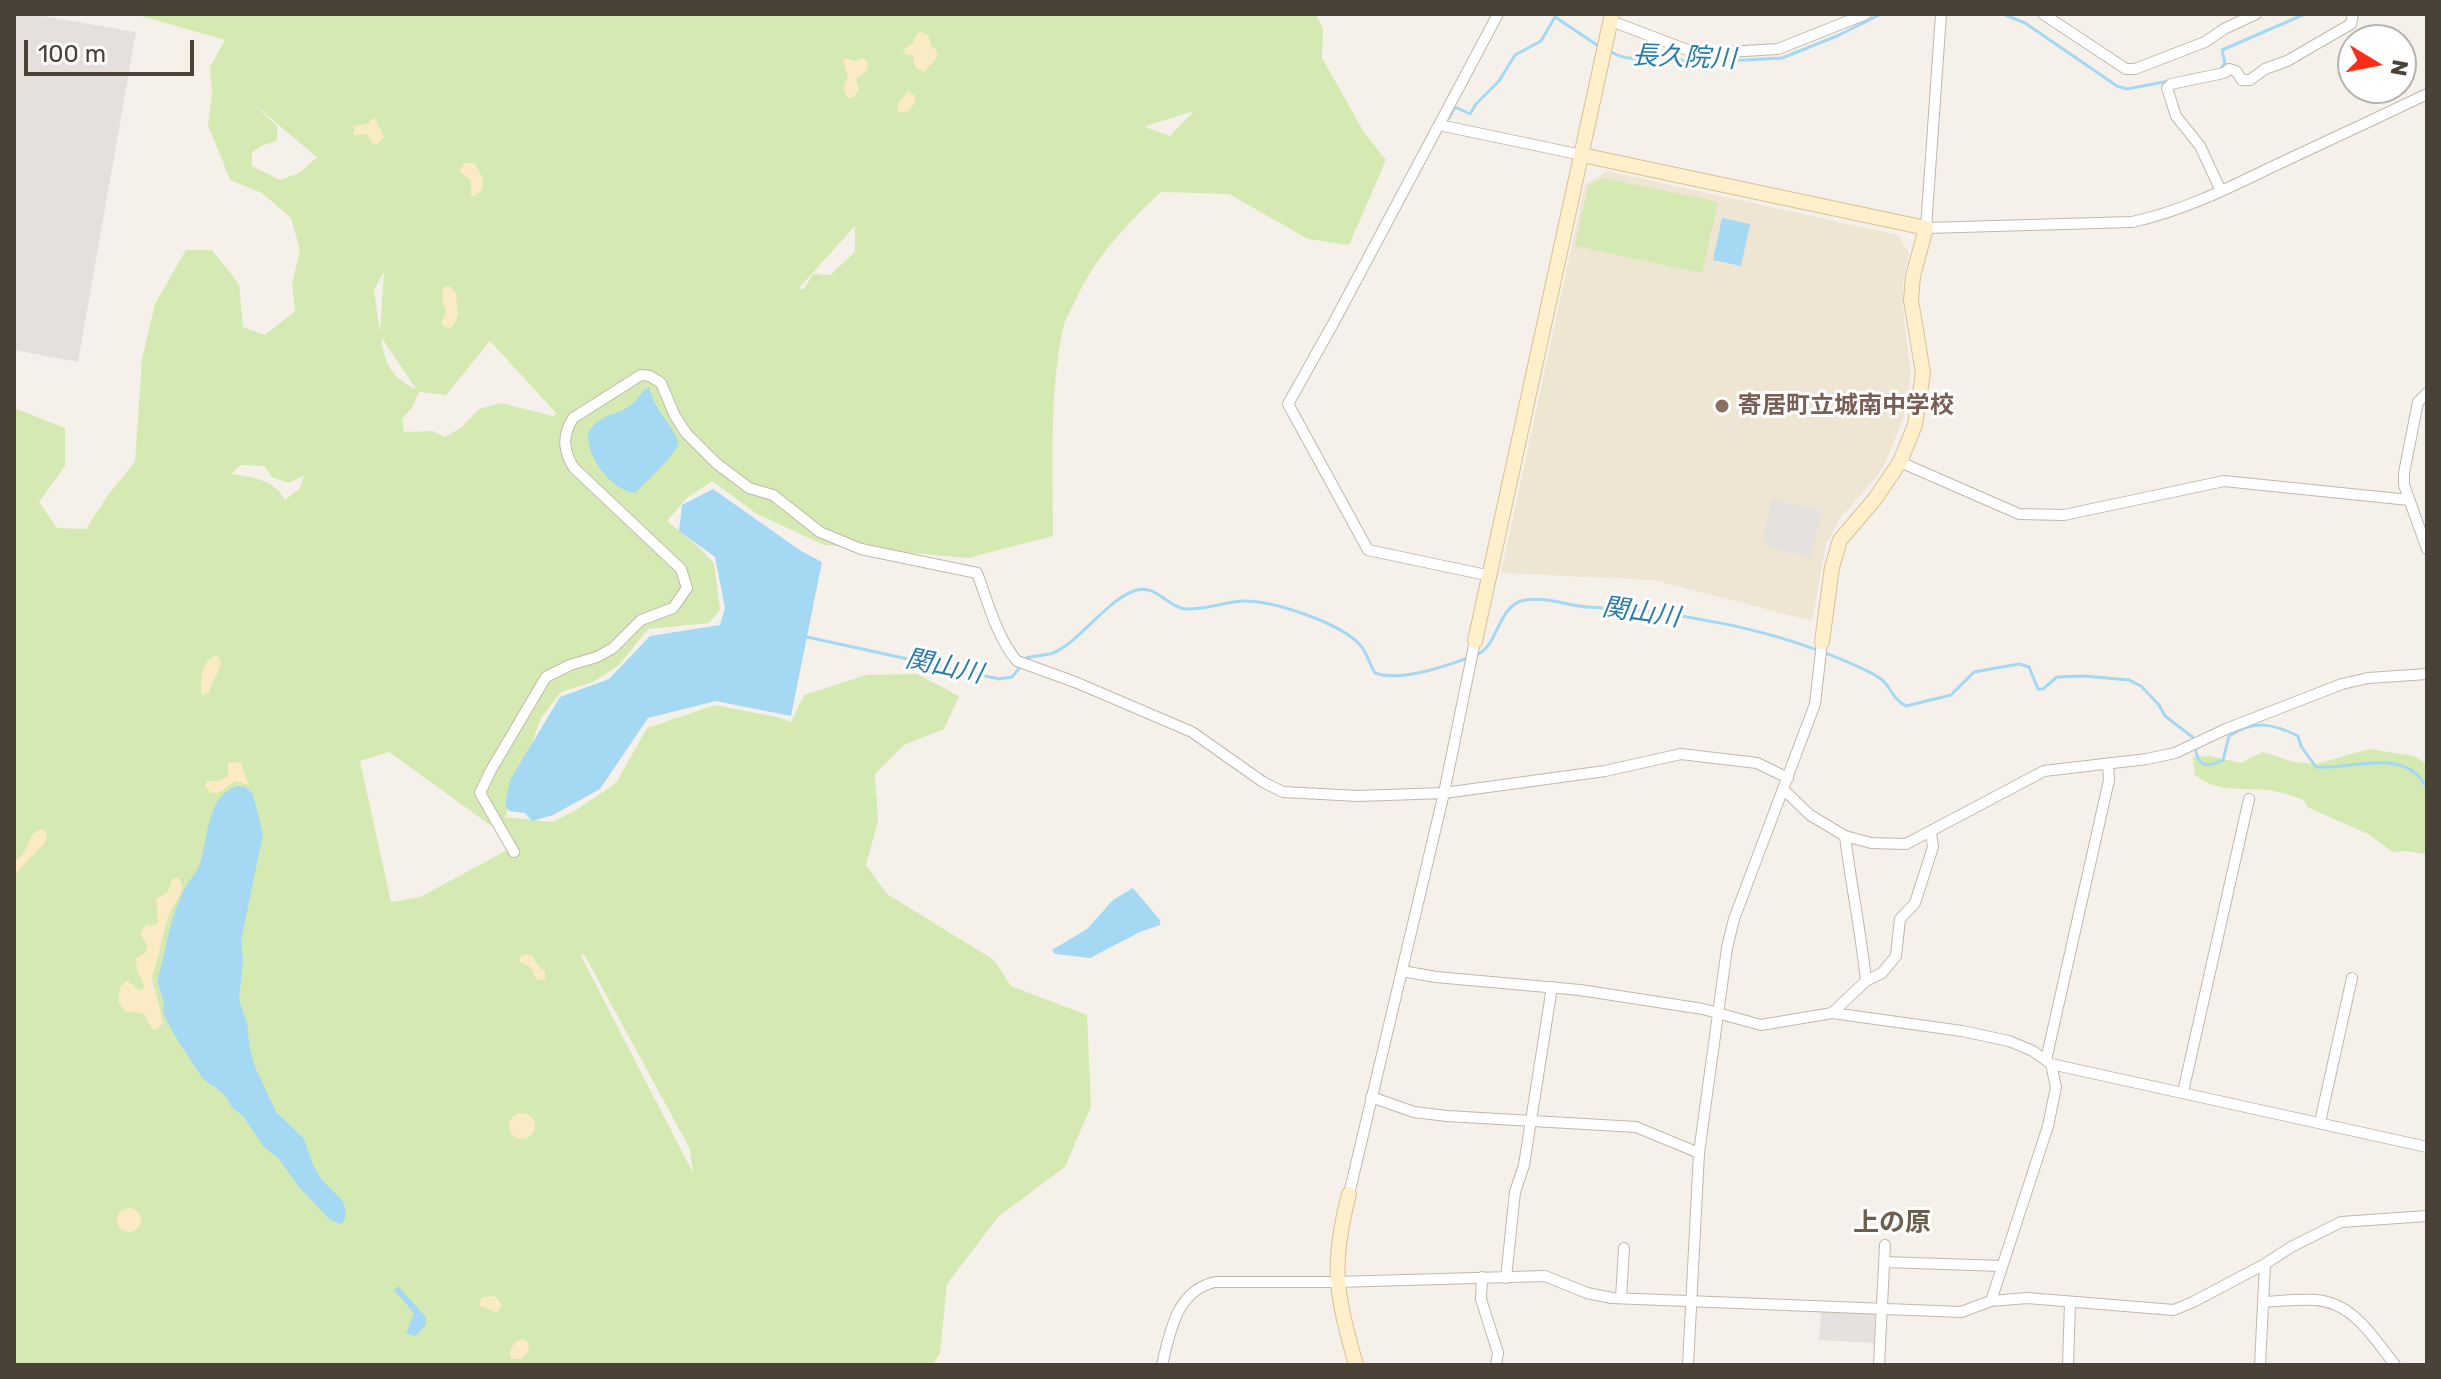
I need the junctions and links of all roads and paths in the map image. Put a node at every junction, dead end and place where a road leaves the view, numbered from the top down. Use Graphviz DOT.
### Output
graph roads {
  1 [pos="1498,14"];
  2 [pos="1866,14"];
  3 [pos="2043,14"];
  4 [pos="2256,14"];
  5 [pos="2353,14"];
  6 [pos="1941,16"];
  7 [pos="1612,17"];
  8 [pos="2427,94"];
  9 [pos="1439,125"];
  10 [pos="1582,155"];
  11 [pos="2221,191"];
  12 [pos="1926,228"];
  13 [pos="2427,393"];
  14 [pos="1900,462"];
  15 [pos="2409,500"];
  16 [pos="2427,549"];
  17 [pos="1491,576"];
  18 [pos="1475,641"];
  19 [pos="1822,642"];
  20 [pos="2427,671"];
  21 [pos="2108,765"];
  22 [pos="1788,778"];
  23 [pos="1784,790"];
  24 [pos="1444,793"];
  25 [pos="2249,799"];
  26 [pos="1931,833"];
  27 [pos="1845,836"];
  28 [pos="514,852"];
  29 [pos="1402,971"];
  30 [pos="2352,978"];
  31 [pos="1866,981"];
  32 [pos="1552,987"];
  33 [pos="1717,1011"];
  34 [pos="1832,1013"];
  35 [pos="2048,1062"];
  36 [pos="2183,1092"];
  37 [pos="1371,1097"];
  38 [pos="1530,1122"];
  39 [pos="2320,1122"];
  40 [pos="2427,1147"];
  41 [pos="1699,1153"];
  42 [pos="1349,1194"];
  43 [pos="2427,1216"];
  44 [pos="1885,1245"];
  45 [pos="1624,1248"];
  46 [pos="1884,1262"];
  47 [pos="2265,1264"];
  48 [pos="2002,1266"];
  49 [pos="1482,1277"];
  50 [pos="1506,1278"];
  51 [pos="1336,1282"];
  52 [pos="1621,1298"];
  53 [pos="1690,1299"];
  54 [pos="1991,1301"];
  55 [pos="2264,1302"];
  56 [pos="2070,1303"];
  57 [pos="1881,1310"];
  58 [pos="1162,1365"];
  59 [pos="1356,1365"];
  60 [pos="1496,1365"];
  61 [pos="1688,1365"];
  62 [pos="1879,1365"];
  63 [pos="2068,1365"];
  64 [pos="2260,1365"];
  65 [pos="2395,1365"];
  1 -- 9 [label="street"];
  2 -- 7 [label="street"];
  3 -- 4 [label="street"];
  5 -- 11 [label="street"];
  6 -- 12 [label="street"];
  7 -- 10 [label="street"];
  8 -- 11 [label="street"];
  9 -- 10 [label="street"];
  9 -- 17 [label="street"];
  10 -- 12 [label="street"];
  10 -- 17 [label="street"];
  11 -- 12 [label="street"];
  12 -- 14 [label="street"];
  13 -- 15 [label="street"];
  14 -- 15 [label="street"];
  14 -- 19 [label="street"];
  15 -- 16 [label="street"];
  17 -- 18 [label="street"];
  18 -- 24 [label="street"];
  19 -- 22 [label="street"];
  20 -- 21 [label="street"];
  21 -- 26 [label="street"];
  21 -- 35 [label="street"];
  22 -- 23 [label="street"];
  22 -- 24 [label="street"];
  23 -- 27 [label="street"];
  23 -- 33 [label="street"];
  24 -- 28 [label="street"];
  24 -- 29 [label="street"];
  25 -- 36 [label="street"];
  26 -- 27 [label="street"];
  26 -- 31 [label="street"];
  27 -- 31 [label="street"];
  29 -- 32 [label="street"];
  29 -- 37 [label="street"];
  30 -- 39 [label="street"];
  31 -- 34 [label="street"];
  32 -- 33 [label="street"];
  32 -- 38 [label="street"];
  33 -- 34 [label="street"];
  33 -- 41 [label="street"];
  34 -- 35 [label="street"];
  35 -- 36 [label="street"];
  35 -- 48 [label="street"];
  36 -- 39 [label="street"];
  37 -- 38 [label="street"];
  37 -- 42 [label="street"];
  38 -- 41 [label="street"];
  38 -- 50 [label="street"];
  39 -- 40 [label="street"];
  41 -- 53 [label="street"];
  42 -- 51 [label="street"];
  43 -- 47 [label="street"];
  44 -- 46 [label="street"];
  45 -- 52 [label="street"];
  46 -- 48 [label="street"];
  46 -- 57 [label="street"];
  47 -- 55 [label="street"];
  47 -- 56 [label="street"];
  48 -- 54 [label="street"];
  49 -- 50 [label="street"];
  49 -- 51 [label="street"];
  49 -- 60 [label="street"];
  50 -- 52 [label="street"];
  51 -- 58 [label="street"];
  51 -- 59 [label="street"];
  52 -- 53 [label="street"];
  53 -- 57 [label="street"];
  53 -- 61 [label="street"];
  54 -- 56 [label="street"];
  54 -- 57 [label="street"];
  55 -- 64 [label="street"];
  55 -- 65 [label="street"];
  56 -- 63 [label="street"];
  57 -- 62 [label="street"];
}
